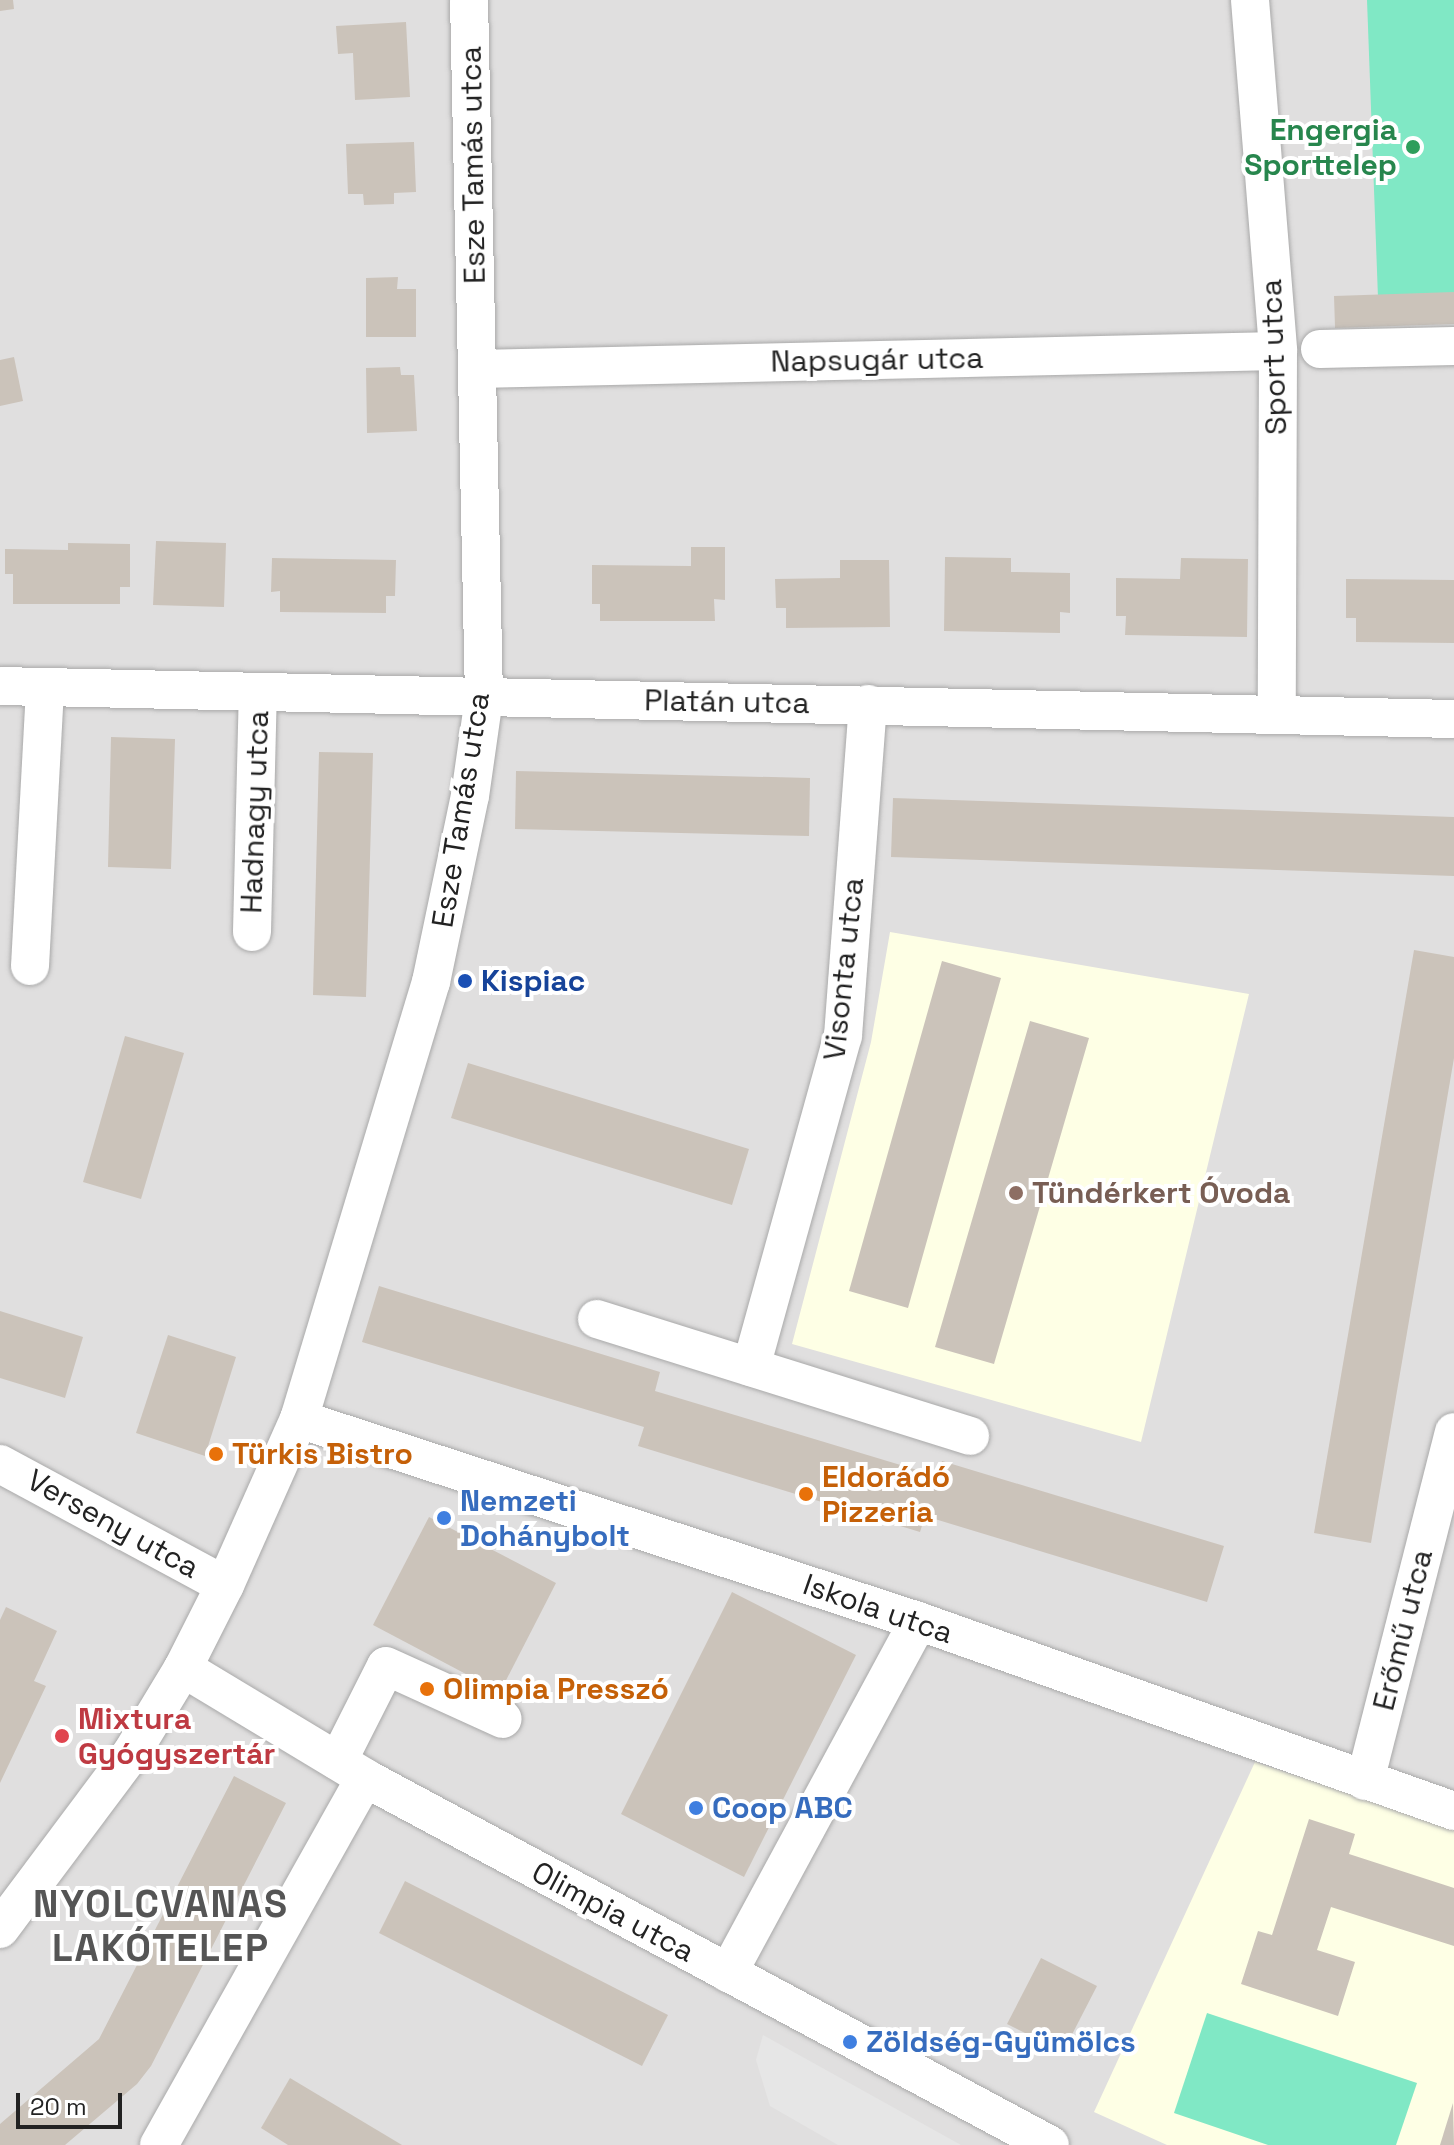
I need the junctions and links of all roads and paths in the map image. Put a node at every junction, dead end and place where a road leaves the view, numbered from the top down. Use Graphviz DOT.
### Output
graph roads {
  1 [pos="469,0"];
  2 [pos="1250,0"];
  3 [pos="1454,346"];
  4 [pos="1320,349"];
  5 [pos="1278,351"];
  6 [pos="477,369"];
  7 [pos="0,686"];
  8 [pos="45,687"];
  9 [pos="258,693"];
  10 [pos="484,698"];
  11 [pos="868,704"];
  12 [pos="1277,714"];
  13 [pos="1454,719"];
  14 [pos="252,932"];
  15 [pos="30,966"];
  16 [pos="597,1319"];
  17 [pos="751,1367"];
  18 [pos="299,1419"];
  19 [pos="1454,1432"];
  20 [pos="970,1436"];
  21 [pos="0,1464"];
  22 [pos="225,1585"];
  23 [pos="918,1621"];
  24 [pos="183,1668"];
  25 [pos="503,1719"];
  26 [pos="352,1770"];
  27 [pos="1365,1781"];
  28 [pos="1454,1811"];
  29 [pos="0,1929"];
  30 [pos="728,1973"];
  31 [pos="159,2145"];
  32 [pos="1050,2145"];
  1 -- 6 [label="street, Esze Tamás utca"];
  2 -- 5 [label="street, Sport utca"];
  3 -- 4 [label="street"];
  5 -- 6 [label="street, Napsugár utca"];
  5 -- 12 [label="street, Sport utca"];
  6 -- 10 [label="street, Esze Tamás utca"];
  7 -- 8 [label="street, Platán utca"];
  8 -- 9 [label="street, Platán utca"];
  8 -- 15 [label="street"];
  9 -- 10 [label="street, Platán utca"];
  9 -- 14 [label="street, Hadnagy utca"];
  10 -- 11 [label="street, Platán utca"];
  10 -- 18 [label="street, Esze Tamás utca"];
  11 -- 12 [label="street, Platán utca"];
  11 -- 17 [label="street, Visonta utca"];
  12 -- 13 [label="street, Platán utca"];
  16 -- 17 [label="street"];
  17 -- 20 [label="street"];
  18 -- 22 [label="street, Esze Tamás utca"];
  18 -- 23 [label="street, Iskola utca"];
  19 -- 27 [label="street, Erőmű utca"];
  21 -- 22 [label="street, Verseny utca"];
  22 -- 24 [label="street, Esze Tamás utca"];
  23 -- 27 [label="street, Iskola utca"];
  23 -- 30 [label="street"];
  24 -- 26 [label="street, Olimpia utca"];
  24 -- 29 [label="street, Esze Tamás utca"];
  25 -- 26 [label="street"];
  26 -- 30 [label="street, Olimpia utca"];
  26 -- 31 [label="street"];
  27 -- 28 [label="street, Iskola utca"];
  30 -- 32 [label="street, Olimpia utca"];
}
